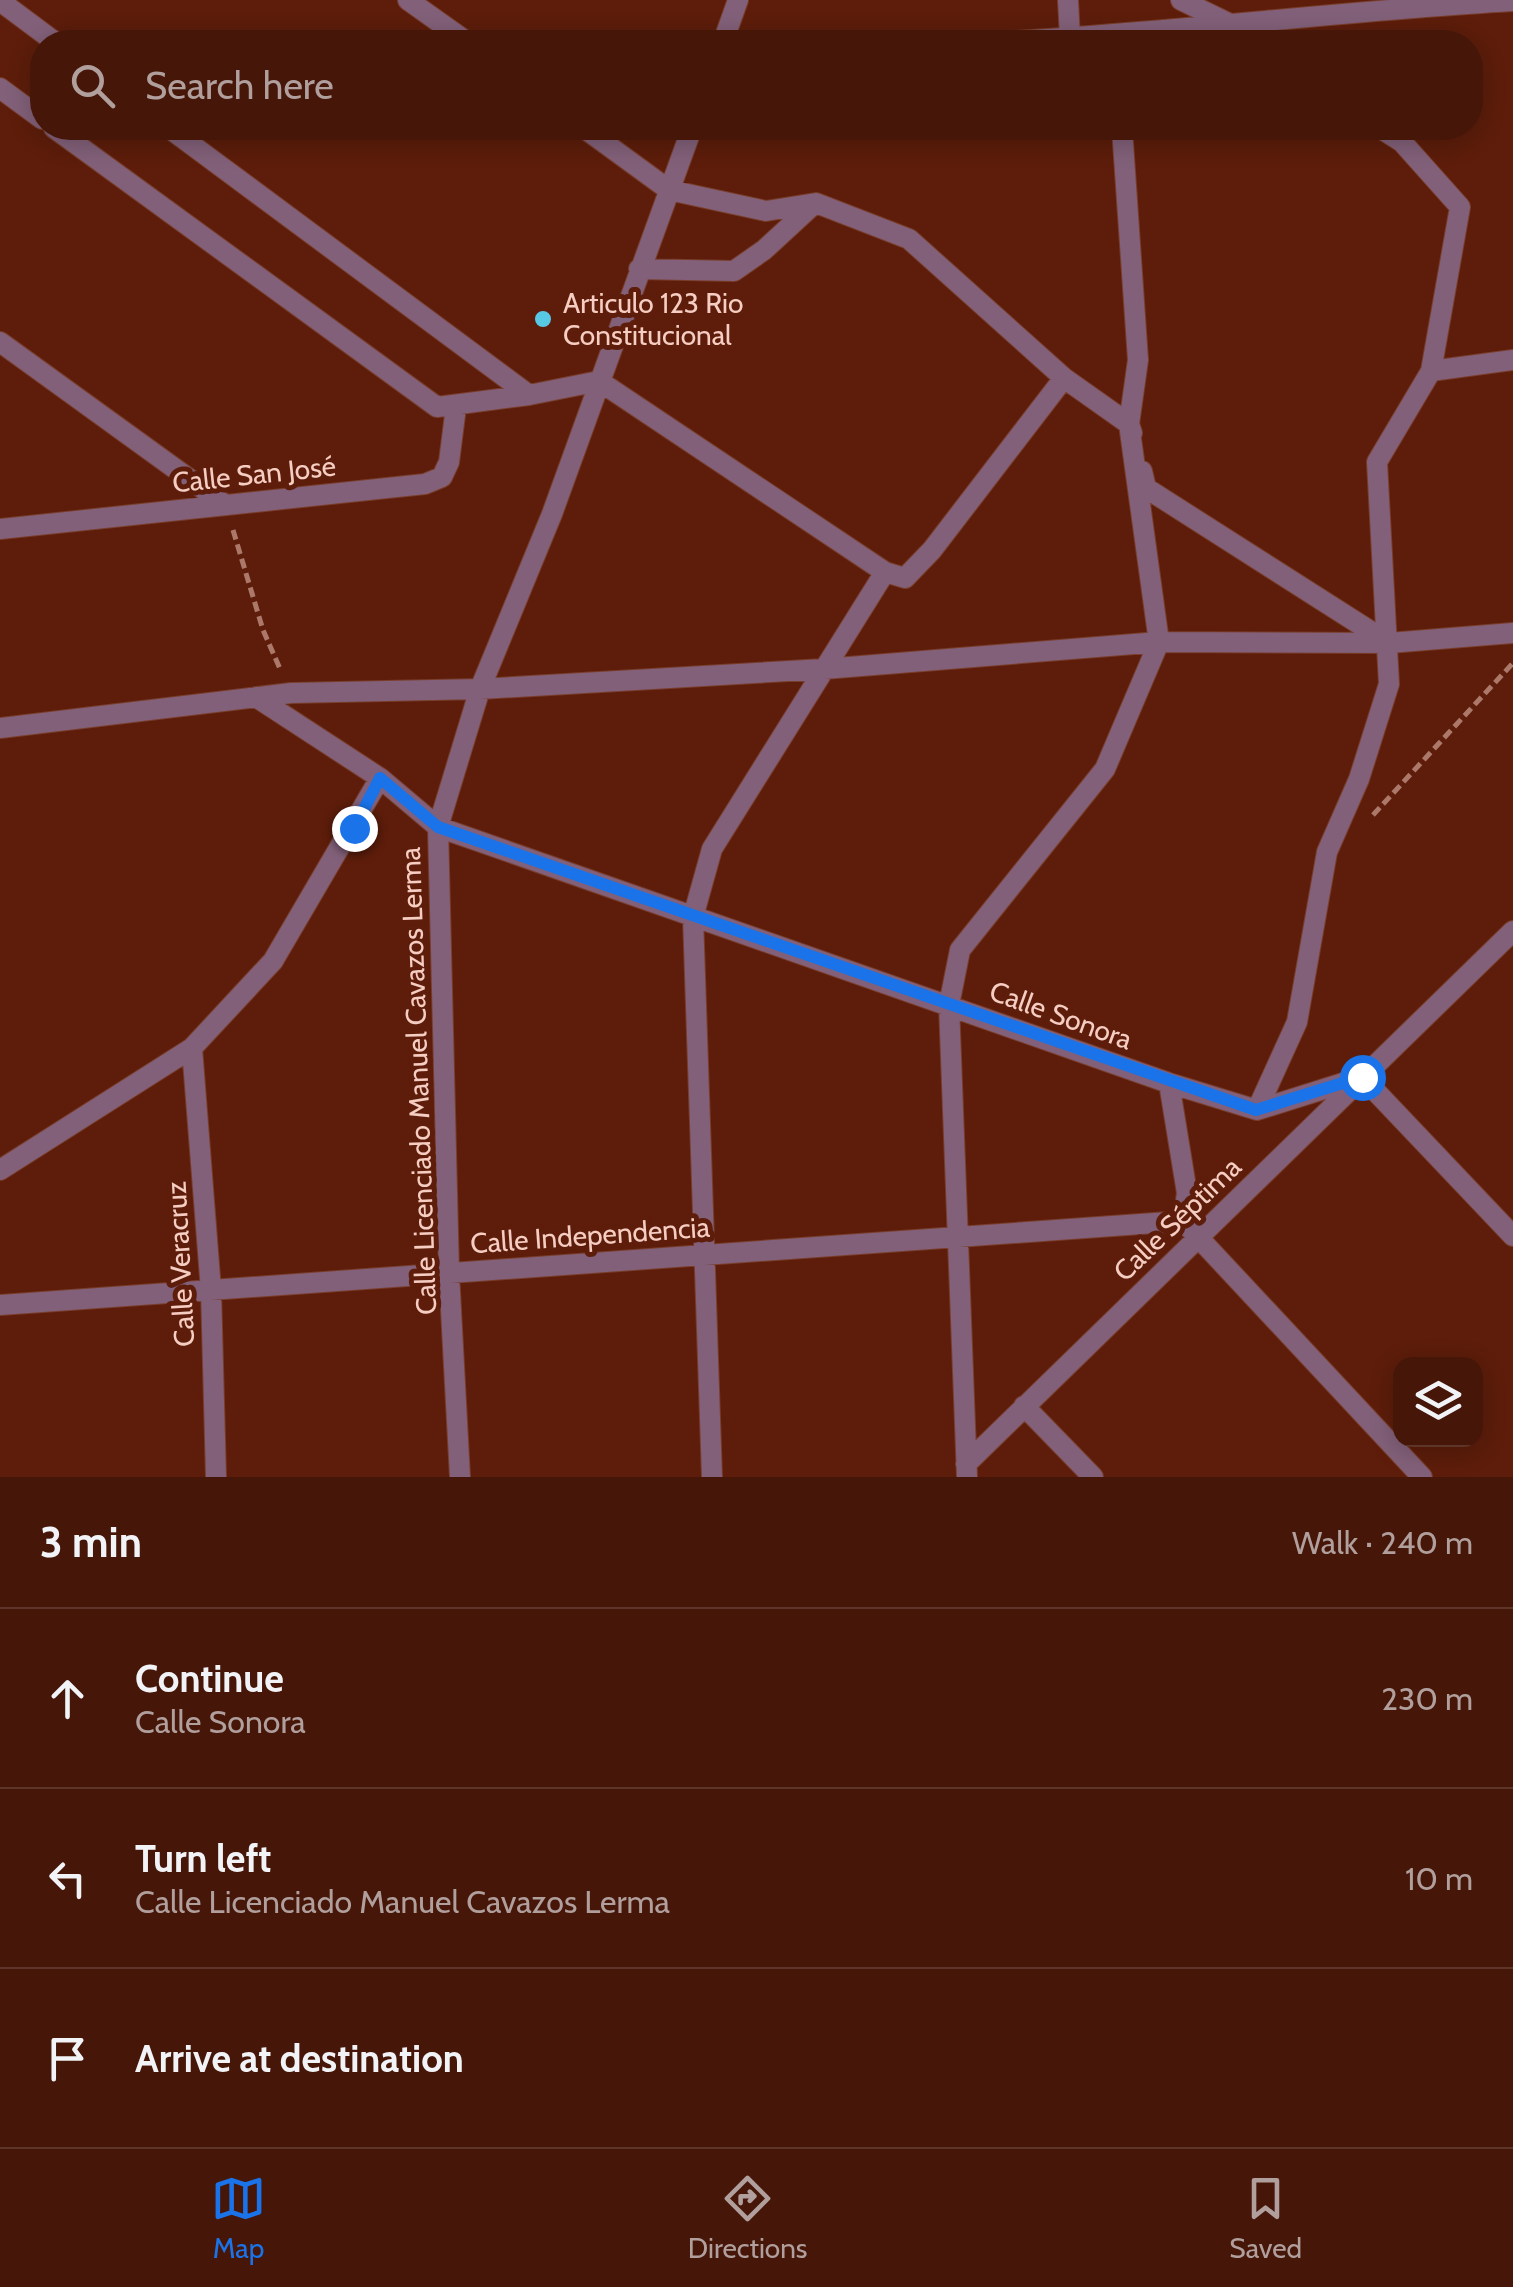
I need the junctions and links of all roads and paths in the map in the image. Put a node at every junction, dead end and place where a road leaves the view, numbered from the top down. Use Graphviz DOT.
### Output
graph roads {
  1 [pos="408,0"];
  2 [pos="738,0"];
  3 [pos="1068,0"];
  4 [pos="1182,0"];
  5 [pos="1513,0"];
  6 [pos="0,1"];
  7 [pos="1326,6"];
  8 [pos="1228,23"];
  9 [pos="39,30"];
  10 [pos="449,30"];
  11 [pos="727,30"];
  12 [pos="1070,30"];
  13 [pos="1179,30"];
  14 [pos="1235,30"];
  15 [pos="0,88"];
  16 [pos="30,111"];
  17 [pos="70,140"];
  18 [pos="186,140"];
  19 [pos="600,140"];
  20 [pos="688,140"];
  21 [pos="1123,140"];
  22 [pos="1399,140"];
  23 [pos="669,190"];
  24 [pos="816,203"];
  25 [pos="639,269"];
  26 [pos="0,342"];
  27 [pos="1513,360"];
  28 [pos="1432,371"];
  29 [pos="1064,378"];
  30 [pos="599,381"];
  31 [pos="529,396"];
  32 [pos="456,408"];
  33 [pos="1129,424"];
  34 [pos="224,504"];
  35 [pos="0,529"];
  36 [pos="885,572"];
  37 [pos="1513,633"];
  38 [pos="1159,642"];
  39 [pos="1389,642"];
  40 [pos="1513,662"];
  41 [pos="824,669"];
  42 [pos="480,688"];
  43 [pos="291,693"];
  44 [pos="256,698"];
  45 [pos="0,728"];
  46 [pos="380,778"];
  47 [pos="1373,815"];
  48 [pos="438,827"];
  49 [pos="692,917"];
  50 [pos="1513,931"];
  51 [pos="949,1004"];
  52 [pos="192,1048"];
  53 [pos="1362,1077"];
  54 [pos="1170,1083"];
  55 [pos="1256,1110"];
  56 [pos="0,1170"];
  57 [pos="1183,1221"];
  58 [pos="1200,1235"];
  59 [pos="1513,1236"];
  60 [pos="958,1237"];
  61 [pos="705,1255"];
  62 [pos="450,1273"];
  63 [pos="211,1290"];
  64 [pos="0,1305"];
  65 [pos="1024,1406"];
  66 [pos="966,1471"];
  67 [pos="216,1477"];
  68 [pos="460,1477"];
  69 [pos="712,1477"];
  70 [pos="1093,1477"];
  71 [pos="1422,1477"];
  1 -- 10 [label="street"];
  2 -- 11 [label="street"];
  3 -- 12 [label="street"];
  4 -- 8 [label="street"];
  5 -- 7 [label="street"];
  6 -- 9 [label="street"];
  7 -- 8 [label="street"];
  8 -- 13 [label="street"];
  8 -- 14 [label="street"];
  15 -- 16 [label="street"];
  17 -- 32 [label="street"];
  18 -- 31 [label="street"];
  19 -- 23 [label="street"];
  20 -- 23 [label="street, Calle Licenciado Manuel Cavazos Lerma"];
  21 -- 33 [label="street"];
  22 -- 28 [label="street"];
  23 -- 24 [label="street"];
  23 -- 25 [label="street, Calle Licenciado Manuel Cavazos Lerma"];
  24 -- 25 [label="street"];
  24 -- 29 [label="street"];
  25 -- 30 [label="street, Calle Licenciado Manuel Cavazos Lerma"];
  26 -- 34 [label="street"];
  27 -- 28 [label="street"];
  28 -- 39 [label="street"];
  29 -- 33 [label="street"];
  29 -- 36 [label="street"];
  30 -- 31 [label="street"];
  30 -- 36 [label="street"];
  30 -- 42 [label="street, Calle Licenciado Manuel Cavazos Lerma"];
  31 -- 32 [label="street"];
  32 -- 34 [label="street, Calle San José"];
  33 -- 38 [label="street"];
  33 -- 39 [label="street"];
  34 -- 35 [label="street, Calle San José"];
  34 -- 43 [label="path"];
  36 -- 41 [label="street"];
  37 -- 39 [label="street"];
  38 -- 39 [label="street"];
  38 -- 41 [label="street"];
  38 -- 51 [label="street"];
  39 -- 55 [label="street"];
  40 -- 47 [label="path"];
  41 -- 42 [label="street"];
  41 -- 49 [label="street"];
  42 -- 43 [label="street"];
  42 -- 48 [label="street, Calle Licenciado Manuel Cavazos Lerma"];
  43 -- 44 [label="street"];
  44 -- 45 [label="street"];
  44 -- 46 [label="street, Calle Sonora"];
  46 -- 48 [label="street, Calle Sonora"];
  46 -- 52 [label="street"];
  48 -- 49 [label="street, Calle Sonora"];
  48 -- 62 [label="street, Calle Licenciado Manuel Cavazos Lerma"];
  49 -- 51 [label="street, Calle Sonora"];
  49 -- 61 [label="street"];
  50 -- 53 [label="street, Calle Séptima"];
  51 -- 54 [label="street, Calle Sonora"];
  51 -- 60 [label="street"];
  52 -- 56 [label="street"];
  52 -- 63 [label="street, Calle Veracruz"];
  53 -- 55 [label="street"];
  53 -- 58 [label="street, Calle Séptima"];
  53 -- 59 [label="street"];
  54 -- 55 [label="street, Calle Sonora"];
  54 -- 57 [label="street"];
  57 -- 58 [label="street"];
  57 -- 60 [label="street, Calle Independencia"];
  58 -- 65 [label="street, Calle Séptima"];
  58 -- 71 [label="street"];
  60 -- 61 [label="street, Calle Independencia"];
  60 -- 66 [label="street"];
  61 -- 62 [label="street, Calle Independencia"];
  61 -- 69 [label="street"];
  62 -- 63 [label="street, Calle Independencia"];
  62 -- 68 [label="street, Calle Licenciado Manuel Cavazos Lerma"];
  63 -- 64 [label="street, Calle Independencia"];
  63 -- 67 [label="street, Calle Veracruz"];
  65 -- 66 [label="street, Calle Séptima"];
  65 -- 70 [label="street"];
}
